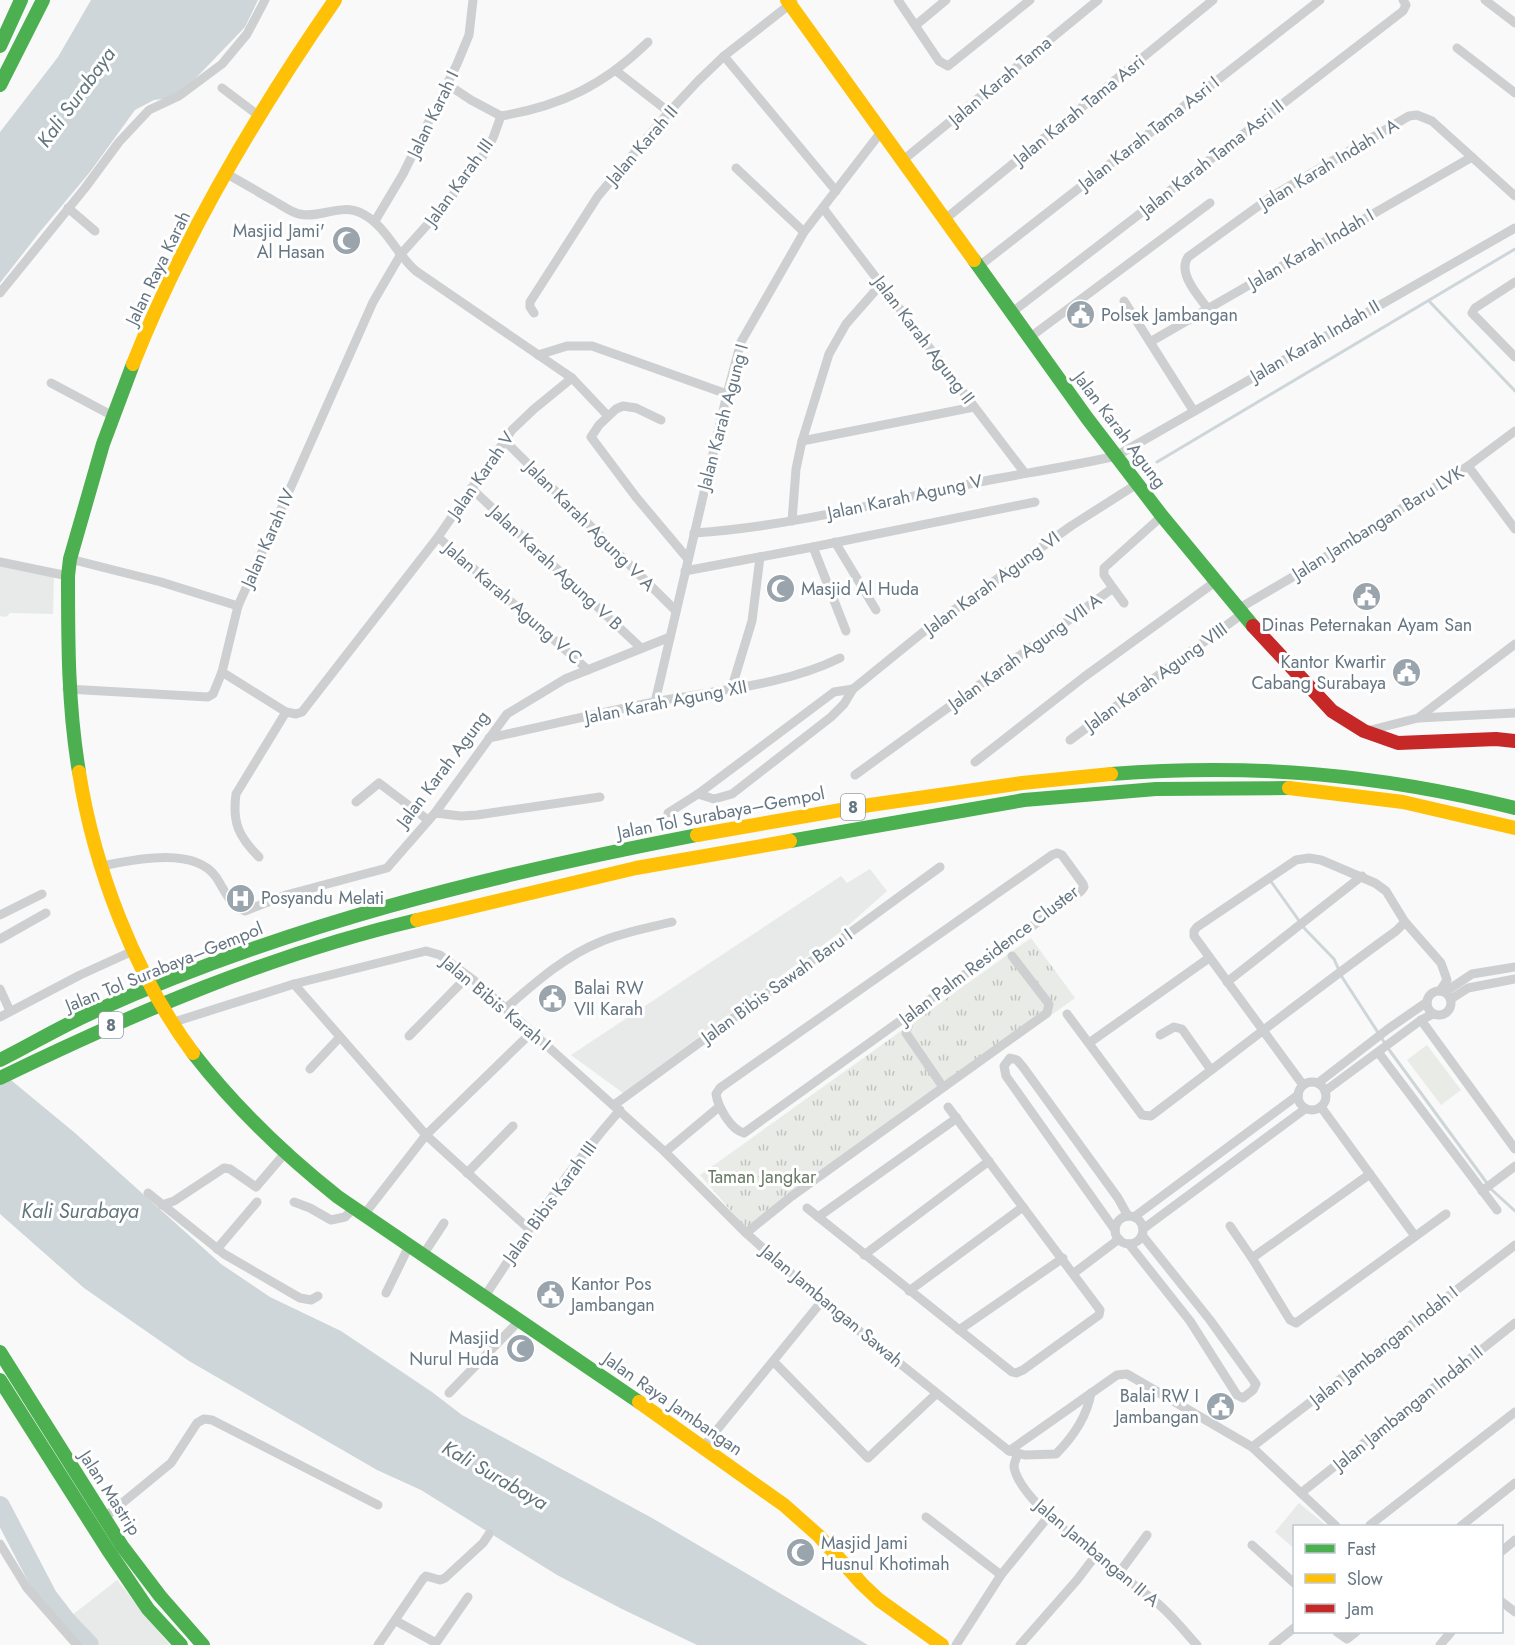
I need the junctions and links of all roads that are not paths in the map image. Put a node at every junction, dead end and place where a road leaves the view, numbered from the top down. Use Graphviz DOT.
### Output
graph roads {
  1 [pos="21,0"];
  2 [pos="43,0"];
  3 [pos="265,0"];
  4 [pos="335,0"];
  5 [pos="472,0"];
  6 [pos="898,0"];
  7 [pos="946,0"];
  8 [pos="1030,0"];
  9 [pos="1098,0"];
  10 [pos="1213,0"];
  11 [pos="1320,0"];
  12 [pos="1403,0"];
  13 [pos="1485,0"];
  14 [pos="791,2"];
  15 [pos="1515,23"];
  16 [pos="916,25"];
  17 [pos="648,42"];
  18 [pos="0,46"];
  19 [pos="1457,48"];
  20 [pos="724,56"];
  21 [pos="615,70"];
  22 [pos="447,84"];
  23 [pos="0,85"];
  24 [pos="222,88"];
  25 [pos="1515,93"];
  26 [pos="669,112"];
  27 [pos="259,116"];
  28 [pos="501,116"];
  29 [pos="881,132"];
  30 [pos="1472,157"];
  31 [pos="902,161"];
  32 [pos="736,168"];
  33 [pos="225,173"];
  34 [pos="836,191"];
  35 [pos="1515,196"];
  36 [pos="1210,203"];
  37 [pos="68,208"];
  38 [pos="823,208"];
  39 [pos="944,220"];
  40 [pos="375,221"];
  41 [pos="1515,228"];
  42 [pos="95,231"];
  43 [pos="804,232"];
  44 [pos="401,254"];
  45 [pos="978,267"];
  46 [pos="1515,282"];
  47 [pos="882,283"];
  48 [pos="0,293"];
  49 [pos="1124,302"];
  50 [pos="1208,309"];
  51 [pos="534,313"];
  52 [pos="1011,313"];
  53 [pos="1029,338"];
  54 [pos="1150,342"];
  55 [pos="537,355"];
  56 [pos="1515,357"];
  57 [pos="572,378"];
  58 [pos="51,383"];
  59 [pos="727,394"];
  60 [pos="974,407"];
  61 [pos="1193,410"];
  62 [pos="113,416"];
  63 [pos="609,416"];
  64 [pos="661,420"];
  65 [pos="1515,430"];
  66 [pos="504,440"];
  67 [pos="802,441"];
  68 [pos="1116,456"];
  69 [pos="1468,466"];
  70 [pos="1024,472"];
  71 [pos="1137,484"];
  72 [pos="471,488"];
  73 [pos="1035,502"];
  74 [pos="1162,516"];
  75 [pos="792,521"];
  76 [pos="1515,529"];
  77 [pos="694,533"];
  78 [pos="438,537"];
  79 [pos="835,542"];
  80 [pos="813,548"];
  81 [pos="760,556"];
  82 [pos="70,559"];
  83 [pos="688,559"];
  84 [pos="0,562"];
  85 [pos="685,571"];
  86 [pos="68,576"];
  87 [pos="1215,582"];
  88 [pos="1113,588"];
  89 [pos="1124,603"];
  90 [pos="238,606"];
  91 [pos="876,610"];
  92 [pos="676,611"];
  93 [pos="1240,612"];
  94 [pos="846,631"];
  95 [pos="670,637"];
  96 [pos="1515,644"];
  97 [pos="641,648"];
  98 [pos="840,658"];
  99 [pos="588,670"];
  100 [pos="222,672"];
  101 [pos="67,689"];
  102 [pos="853,689"];
  103 [pos="732,690"];
  104 [pos="655,702"];
  105 [pos="286,712"];
  106 [pos="1515,713"];
  107 [pos="1418,718"];
  108 [pos="1364,731"];
  109 [pos="489,738"];
  110 [pos="1070,740"];
  111 [pos="1515,741"];
  112 [pos="975,762"];
  113 [pos="855,775"];
  114 [pos="698,794"];
  115 [pos="600,797"];
  116 [pos="356,802"];
  117 [pos="1515,808"];
  118 [pos="435,813"];
  119 [pos="668,813"];
  120 [pos="428,820"];
  121 [pos="1515,828"];
  122 [pos="259,857"];
  123 [pos="102,866"];
  124 [pos="940,867"];
  125 [pos="1362,876"];
  126 [pos="42,894"];
  127 [pos="46,913"];
  128 [pos="0,915"];
  129 [pos="672,922"];
  130 [pos="1405,922"];
  131 [pos="0,939"];
  132 [pos="135,950"];
  133 [pos="1012,956"];
  134 [pos="1209,958"];
  135 [pos="1515,967"];
  136 [pos="1472,974"];
  137 [pos="468,976"];
  138 [pos="1515,979"];
  139 [pos="1227,982"];
  140 [pos="294,984"];
  141 [pos="1476,986"];
  142 [pos="0,989"];
  143 [pos="1445,994"];
  144 [pos="1426,1002"];
  145 [pos="506,1008"];
  146 [pos="10,1011"];
  147 [pos="1067,1014"];
  148 [pos="1433,1014"];
  149 [pos="0,1017"];
  150 [pos="1421,1020"];
  151 [pos="174,1023"];
  152 [pos="1264,1030"];
  153 [pos="532,1032"];
  154 [pos="906,1033"];
  155 [pos="1160,1035"];
  156 [pos="409,1036"];
  157 [pos="340,1037"];
  158 [pos="1089,1043"];
  159 [pos="1379,1051"];
  160 [pos="0,1060"];
  161 [pos="310,1069"];
  162 [pos="1211,1070"];
  163 [pos="0,1078"];
  164 [pos="1318,1083"];
  165 [pos="1303,1085"];
  166 [pos="943,1088"];
  167 [pos="1325,1091"];
  168 [pos="1298,1095"];
  169 [pos="719,1107"];
  170 [pos="948,1107"];
  171 [pos="1321,1107"];
  172 [pos="617,1108"];
  173 [pos="1305,1109"];
  174 [pos="957,1118"];
  175 [pos="513,1126"];
  176 [pos="426,1135"];
  177 [pos="1515,1149"];
  178 [pos="286,1152"];
  179 [pos="665,1152"];
  180 [pos="989,1161"];
  181 [pos="1515,1166"];
  182 [pos="467,1173"];
  183 [pos="1370,1174"];
  184 [pos="1484,1190"];
  185 [pos="148,1193"];
  186 [pos="294,1202"];
  187 [pos="257,1203"];
  188 [pos="162,1205"];
  189 [pos="1023,1207"];
  190 [pos="807,1208"];
  191 [pos="1497,1210"];
  192 [pos="358,1212"];
  193 [pos="1446,1214"];
  194 [pos="1131,1216"];
  195 [pos="818,1217"];
  196 [pos="444,1223"];
  197 [pos="1230,1226"];
  198 [pos="529,1229"];
  199 [pos="1142,1232"];
  200 [pos="746,1233"];
  201 [pos="1117,1235"];
  202 [pos="1415,1236"];
  203 [pos="1129,1244"];
  204 [pos="1515,1245"];
  205 [pos="409,1246"];
  206 [pos="217,1249"];
  207 [pos="423,1255"];
  208 [pos="864,1255"];
  209 [pos="1063,1258"];
  210 [pos="1252,1258"];
  211 [pos="1074,1273"];
  212 [pos="909,1291"];
  213 [pos="386,1293"];
  214 [pos="318,1296"];
  215 [pos="484,1296"];
  216 [pos="822,1301"];
  217 [pos="520,1320"];
  218 [pos="1515,1323"];
  219 [pos="959,1330"];
  220 [pos="0,1352"];
  221 [pos="774,1362"];
  222 [pos="0,1380"];
  223 [pos="449,1393"];
  224 [pos="1091,1393"];
  225 [pos="936,1394"];
  226 [pos="1515,1412"];
  227 [pos="1252,1447"];
  228 [pos="703,1448"];
  229 [pos="1013,1452"];
  230 [pos="1515,1483"];
  231 [pos="1302,1493"];
  232 [pos="378,1505"];
  233 [pos="926,1516"];
  234 [pos="1048,1517"];
  235 [pos="104,1518"];
  236 [pos="1334,1525"];
  237 [pos="1370,1525"];
  238 [pos="1463,1525"];
  239 [pos="489,1534"];
  240 [pos="1147,1535"];
  241 [pos="1515,1540"];
  242 [pos="0,1544"];
  243 [pos="1252,1545"];
  244 [pos="1503,1550"];
  245 [pos="1096,1555"];
  246 [pos="1119,1573"];
  247 [pos="1001,1575"];
  248 [pos="1293,1582"];
  249 [pos="468,1596"];
  250 [pos="1503,1603"];
  251 [pos="1515,1612"];
  252 [pos="396,1621"];
  253 [pos="1293,1629"];
  254 [pos="1338,1633"];
  255 [pos="1355,1633"];
  256 [pos="1450,1633"];
  257 [pos="1283,1637"];
  258 [pos="77,1645"];
  259 [pos="181,1645"];
  260 [pos="203,1645"];
  261 [pos="378,1645"];
  262 [pos="942,1645"];
  263 [pos="956,1645"];
  264 [pos="1020,1645"];
  265 [pos="1197,1645"];
  266 [pos="1273,1645"];
  267 [pos="1290,1645"];
  268 [pos="1440,1645"];
  1 -- 18 [label="main road"];
  2 -- 23 [label="main road"];
  3 -- 37 [label="street"];
  4 -- 27 [label="main road, Jalan Raya Karah"];
  5 -- 22 [label="street, Jalan Karah I"];
  6 -- 16 [label="street"];
  7 -- 16 [label="street"];
  8 -- 16 [label="street"];
  9 -- 31 [label="street, Jalan Karah Tama"];
  10 -- 39 [label="street, Jalan Karah Tama Asri"];
  11 -- 45 [label="street, Jalan Karah Tama Asri I"];
  12 -- 52 [label="street, Jalan Karah Tama Asri II"];
  13 -- 15 [label="street"];
  14 -- 20 [label="street, Jalan Karah II"];
  14 -- 29 [label="main road, Jalan Karah Agung"];
  17 -- 21 [label="street"];
  19 -- 25 [label="street"];
  20 -- 26 [label="street, Jalan Karah II"];
  20 -- 34 [label="street"];
  21 -- 26 [label="street"];
  21 -- 28 [label="street"];
  22 -- 28 [label="street"];
  22 -- 40 [label="street, Jalan Karah I"];
  24 -- 27 [label="street"];
  26 -- 51 [label="street, Jalan Karah II"];
  27 -- 33 [label="main road, Jalan Raya Karah"];
  28 -- 44 [label="street, Jalan Karah III"];
  29 -- 31 [label="main road, Jalan Karah Agung"];
  29 -- 34 [label="street, Jalan Karah Agung I"];
  30 -- 35 [label="street, Jalan Karah Indah I A"];
  30 -- 50 [label="street, Jalan Karah Indah I"];
  30 -- 50 [label="street, Jalan Karah Indah I A"];
  31 -- 39 [label="main road, Jalan Karah Agung"];
  32 -- 43 [label="street"];
  33 -- 40 [label="street"];
  33 -- 62 [label="main road, Jalan Raya Karah"];
  34 -- 38 [label="street, Jalan Karah Agung I"];
  36 -- 53 [label="street"];
  37 -- 42 [label="street"];
  37 -- 48 [label="street"];
  38 -- 43 [label="street, Jalan Karah Agung I"];
  38 -- 47 [label="street, Jalan Karah Agung II"];
  39 -- 45 [label="main road, Jalan Karah Agung"];
  40 -- 44 [label="street"];
  41 -- 61 [label="street, Jalan Karah Indah II"];
  43 -- 59 [label="street, Jalan Karah Agung I"];
  44 -- 55 [label="street"];
  44 -- 90 [label="street, Jalan Karah IV"];
  45 -- 52 [label="main road, Jalan Karah Agung"];
  46 -- 56 [label="street"];
  47 -- 60 [label="street, Jalan Karah Agung II"];
  47 -- 67 [label="street"];
  49 -- 54 [label="street"];
  50 -- 54 [label="street, Jalan Karah Indah I"];
  52 -- 53 [label="main road, Jalan Karah Agung"];
  53 -- 68 [label="main road, Jalan Karah Agung"];
  54 -- 61 [label="street"];
  55 -- 57 [label="street"];
  55 -- 59 [label="street"];
  57 -- 63 [label="street"];
  57 -- 66 [label="street, Jalan Karah V"];
  58 -- 62 [label="street"];
  59 -- 77 [label="street, Jalan Karah Agung I"];
  60 -- 67 [label="street"];
  60 -- 70 [label="street, Jalan Karah Agung II"];
  61 -- 68 [label="street, Jalan Karah Indah II"];
  62 -- 82 [label="main road, Jalan Raya Karah"];
  63 -- 64 [label="street"];
  63 -- 83 [label="street"];
  65 -- 69 [label="street, Jalan Jambangan Baru LVK"];
  66 -- 72 [label="street, Jalan Karah V"];
  66 -- 92 [label="street, Jalan Karah Agung V A"];
  67 -- 75 [label="street"];
  68 -- 70 [label="street, Jalan Karah Agung V"];
  68 -- 71 [label="main road, Jalan Karah Agung"];
  69 -- 76 [label="street"];
  69 -- 93 [label="street, Jalan Jambangan Baru LVK"];
  70 -- 75 [label="street, Jalan Karah Agung V"];
  71 -- 74 [label="main road, Jalan Karah Agung"];
  71 -- 102 [label="street, Jalan Karah Agung VI"];
  72 -- 78 [label="street, Jalan Karah V"];
  72 -- 97 [label="street, Jalan Karah Agung V B"];
  73 -- 79 [label="street, Jalan Karah Agung V"];
  74 -- 87 [label="main road, Jalan Karah Agung"];
  74 -- 88 [label="street, Jalan Karah Agung VII A"];
  75 -- 77 [label="street, Jalan Karah Agung V"];
  77 -- 83 [label="street, Jalan Karah Agung I"];
  78 -- 99 [label="street, Jalan Karah Agung V C"];
  78 -- 105 [label="street, Jalan Karah V"];
  79 -- 80 [label="street, Jalan Karah Agung V"];
  79 -- 91 [label="street"];
  80 -- 81 [label="street, Jalan Karah Agung V"];
  80 -- 94 [label="street"];
  81 -- 85 [label="street, Jalan Karah Agung V"];
  81 -- 103 [label="street"];
  82 -- 86 [label="main road, Jalan Raya Karah"];
  82 -- 90 [label="street"];
  83 -- 85 [label="street, Jalan Karah Agung I"];
  84 -- 86 [label="street"];
  85 -- 92 [label="street, Jalan Karah Agung I"];
  86 -- 101 [label="main road, Jalan Raya Karah"];
  87 -- 93 [label="main road, Jalan Karah Agung"];
  87 -- 112 [label="street"];
  88 -- 89 [label="street"];
  88 -- 113 [label="street, Jalan Karah Agung VII A"];
  90 -- 100 [label="street, Jalan Karah IV"];
  92 -- 95 [label="street, Jalan Karah Agung I"];
  93 -- 108 [label="main road, Jalan Karah Agung"];
  93 -- 110 [label="street, Jalan Karah Agung VIII"];
  95 -- 97 [label="street, Jalan Karah Agung"];
  95 -- 104 [label="street, Jalan Karah Agung I"];
  96 -- 107 [label="street"];
  97 -- 99 [label="street, Jalan Karah Agung"];
  98 -- 103 [label="street, Jalan Karah Agung XII"];
  99 -- 109 [label="street, Jalan Karah Agung"];
  100 -- 101 [label="street, Jalan Karah IV"];
  100 -- 105 [label="street"];
  101 -- 123 [label="main road, Jalan Raya Karah"];
  102 -- 114 [label="street"];
  102 -- 114 [label="street"];
  103 -- 104 [label="street, Jalan Karah Agung XII"];
  104 -- 109 [label="street, Jalan Karah Agung XII"];
  105 -- 122 [label="street"];
  106 -- 107 [label="street"];
  107 -- 108 [label="street"];
  108 -- 111 [label="main road, Jalan Karah Agung"];
  109 -- 118 [label="street, Jalan Karah Agung"];
  114 -- 119 [label="street"];
  115 -- 118 [label="street"];
  116 -- 120 [label="street"];
  117 -- 160 [label="main road, Jalan Tol Surabaya–Gempol / 8"];
  118 -- 120 [label="street, Jalan Karah Agung"];
  120 -- 123 [label="street, Jalan Karah Agung"];
  121 -- 163 [label="main road, Jalan Tol Surabaya–Gempol / 8"];
  123 -- 132 [label="main road, Jalan Raya Karah"];
  124 -- 172 [label="street, Jalan Bibis Sawah Baru I"];
  125 -- 130 [label="street"];
  125 -- 134 [label="street"];
  125 -- 139 [label="street"];
  126 -- 128 [label="street"];
  127 -- 131 [label="street"];
  129 -- 145 [label="street"];
  130 -- 143 [label="street"];
  130 -- 152 [label="street"];
  132 -- 146 [label="street"];
  132 -- 151 [label="main road, Jalan Raya Jambangan"];
  133 -- 166 [label="street"];
  134 -- 139 [label="street"];
  134 -- 158 [label="street"];
  135 -- 136 [label="street"];
  136 -- 141 [label="street"];
  136 -- 143 [label="street"];
  137 -- 140 [label="street, Jalan Bibis Karah I"];
  137 -- 145 [label="street, Jalan Bibis Karah I"];
  137 -- 156 [label="street"];
  138 -- 141 [label="street"];
  139 -- 152 [label="street"];
  140 -- 151 [label="street, Jalan Bibis Karah I"];
  140 -- 157 [label="street"];
  141 -- 143 [label="street"];
  142 -- 146 [label="street"];
  143 -- 144 [label="street"];
  143 -- 148 [label="street"];
  144 -- 148 [label="street"];
  144 -- 164 [label="street"];
  145 -- 153 [label="street, Jalan Bibis Karah I"];
  146 -- 149 [label="street"];
  147 -- 158 [label="street"];
  148 -- 150 [label="street"];
  150 -- 159 [label="street"];
  150 -- 177 [label="street"];
  151 -- 178 [label="main road, Jalan Raya Jambangan"];
  152 -- 162 [label="street"];
  152 -- 165 [label="street"];
  153 -- 172 [label="street, Jalan Bibis Karah I"];
  153 -- 176 [label="street"];
  154 -- 166 [label="street"];
  155 -- 162 [label="street"];
  157 -- 161 [label="street"];
  157 -- 176 [label="street"];
  158 -- 162 [label="street"];
  159 -- 167 [label="street"];
  159 -- 184 [label="street"];
  164 -- 165 [label="street"];
  164 -- 167 [label="street"];
  165 -- 168 [label="street"];
  166 -- 200 [label="street"];
  167 -- 171 [label="street"];
  168 -- 173 [label="street"];
  168 -- 194 [label="street"];
  169 -- 169 [label="street, Jalan Palm Residence Cluster"];
  169 -- 179 [label="street"];
  170 -- 174 [label="street"];
  171 -- 173 [label="street"];
  171 -- 183 [label="street"];
  172 -- 179 [label="street, Jalan Bibis Karah I"];
  172 -- 198 [label="street, Jalan Bibis Karah III"];
  173 -- 199 [label="street"];
  174 -- 180 [label="street"];
  174 -- 195 [label="street"];
  175 -- 182 [label="street"];
  176 -- 182 [label="street"];
  176 -- 192 [label="street"];
  178 -- 188 [label="street"];
  178 -- 192 [label="main road, Jalan Raya Jambangan"];
  179 -- 200 [label="street, Jalan Jambangan Sawah"];
  180 -- 189 [label="street"];
  180 -- 208 [label="street"];
  181 -- 184 [label="street"];
  182 -- 198 [label="street"];
  183 -- 202 [label="street"];
  183 -- 210 [label="street"];
  184 -- 191 [label="street"];
  185 -- 188 [label="street"];
  186 -- 192 [label="street"];
  187 -- 206 [label="street"];
  188 -- 206 [label="street"];
  189 -- 209 [label="street"];
  189 -- 212 [label="street"];
  190 -- 195 [label="street"];
  192 -- 205 [label="main road, Jalan Raya Jambangan"];
  193 -- 202 [label="street"];
  194 -- 199 [label="street"];
  194 -- 201 [label="street"];
  194 -- 201 [label="street"];
  195 -- 208 [label="street"];
  196 -- 207 [label="street"];
  197 -- 210 [label="street"];
  198 -- 215 [label="street, Jalan Bibis Karah III"];
  199 -- 203 [label="street"];
  199 -- 203 [label="street"];
  200 -- 216 [label="street, Jalan Jambangan Sawah"];
  201 -- 203 [label="street"];
  201 -- 211 [label="street"];
  202 -- 210 [label="street"];
  204 -- 227 [label="street, Jalan Jambangan Indah I"];
  205 -- 207 [label="main road, Jalan Raya Jambangan"];
  205 -- 213 [label="street"];
  206 -- 214 [label="street"];
  207 -- 215 [label="main road, Jalan Raya Jambangan"];
  208 -- 212 [label="street"];
  209 -- 211 [label="street"];
  209 -- 219 [label="street"];
  211 -- 219 [label="street"];
  212 -- 219 [label="street"];
  215 -- 217 [label="main road, Jalan Raya Jambangan"];
  216 -- 221 [label="street"];
  216 -- 225 [label="street, Jalan Jambangan Sawah"];
  217 -- 223 [label="street"];
  217 -- 228 [label="main road, Jalan Raya Jambangan"];
  218 -- 231 [label="street, Jalan Jambangan Indah II"];
  220 -- 235 [label="main road, Jalan Mastrip"];
  221 -- 225 [label="street"];
  221 -- 228 [label="street"];
  222 -- 259 [label="main road, Jalan Mastrip"];
  224 -- 227 [label="street"];
  224 -- 229 [label="street"];
  224 -- 229 [label="street"];
  225 -- 229 [label="street, Jalan Jambangan Sawah"];
  226 -- 237 [label="street"];
  227 -- 231 [label="street"];
  228 -- 262 [label="main road, Jalan Raya Jambangan"];
  229 -- 234 [label="street, Jalan Jambangan II A"];
  230 -- 238 [label="street"];
  231 -- 236 [label="street"];
  232 -- 235 [label="street"];
  233 -- 247 [label="street"];
  234 -- 245 [label="street, Jalan Jambangan II A"];
  234 -- 247 [label="street"];
  235 -- 260 [label="main road, Jalan Mastrip"];
  239 -- 252 [label="street"];
  240 -- 246 [label="street"];
  241 -- 244 [label="street"];
  242 -- 258 [label="street"];
  243 -- 248 [label="street"];
  245 -- 246 [label="street, Jalan Jambangan II A"];
  245 -- 264 [label="street"];
  246 -- 265 [label="street, Jalan Jambangan II A"];
  247 -- 263 [label="street"];
  249 -- 252 [label="street"];
  250 -- 251 [label="street"];
  252 -- 261 [label="street"];
  253 -- 257 [label="street"];
  254 -- 255 [label="street"];
  256 -- 268 [label="street"];
  257 -- 266 [label="street"];
  257 -- 267 [label="street"];
}
